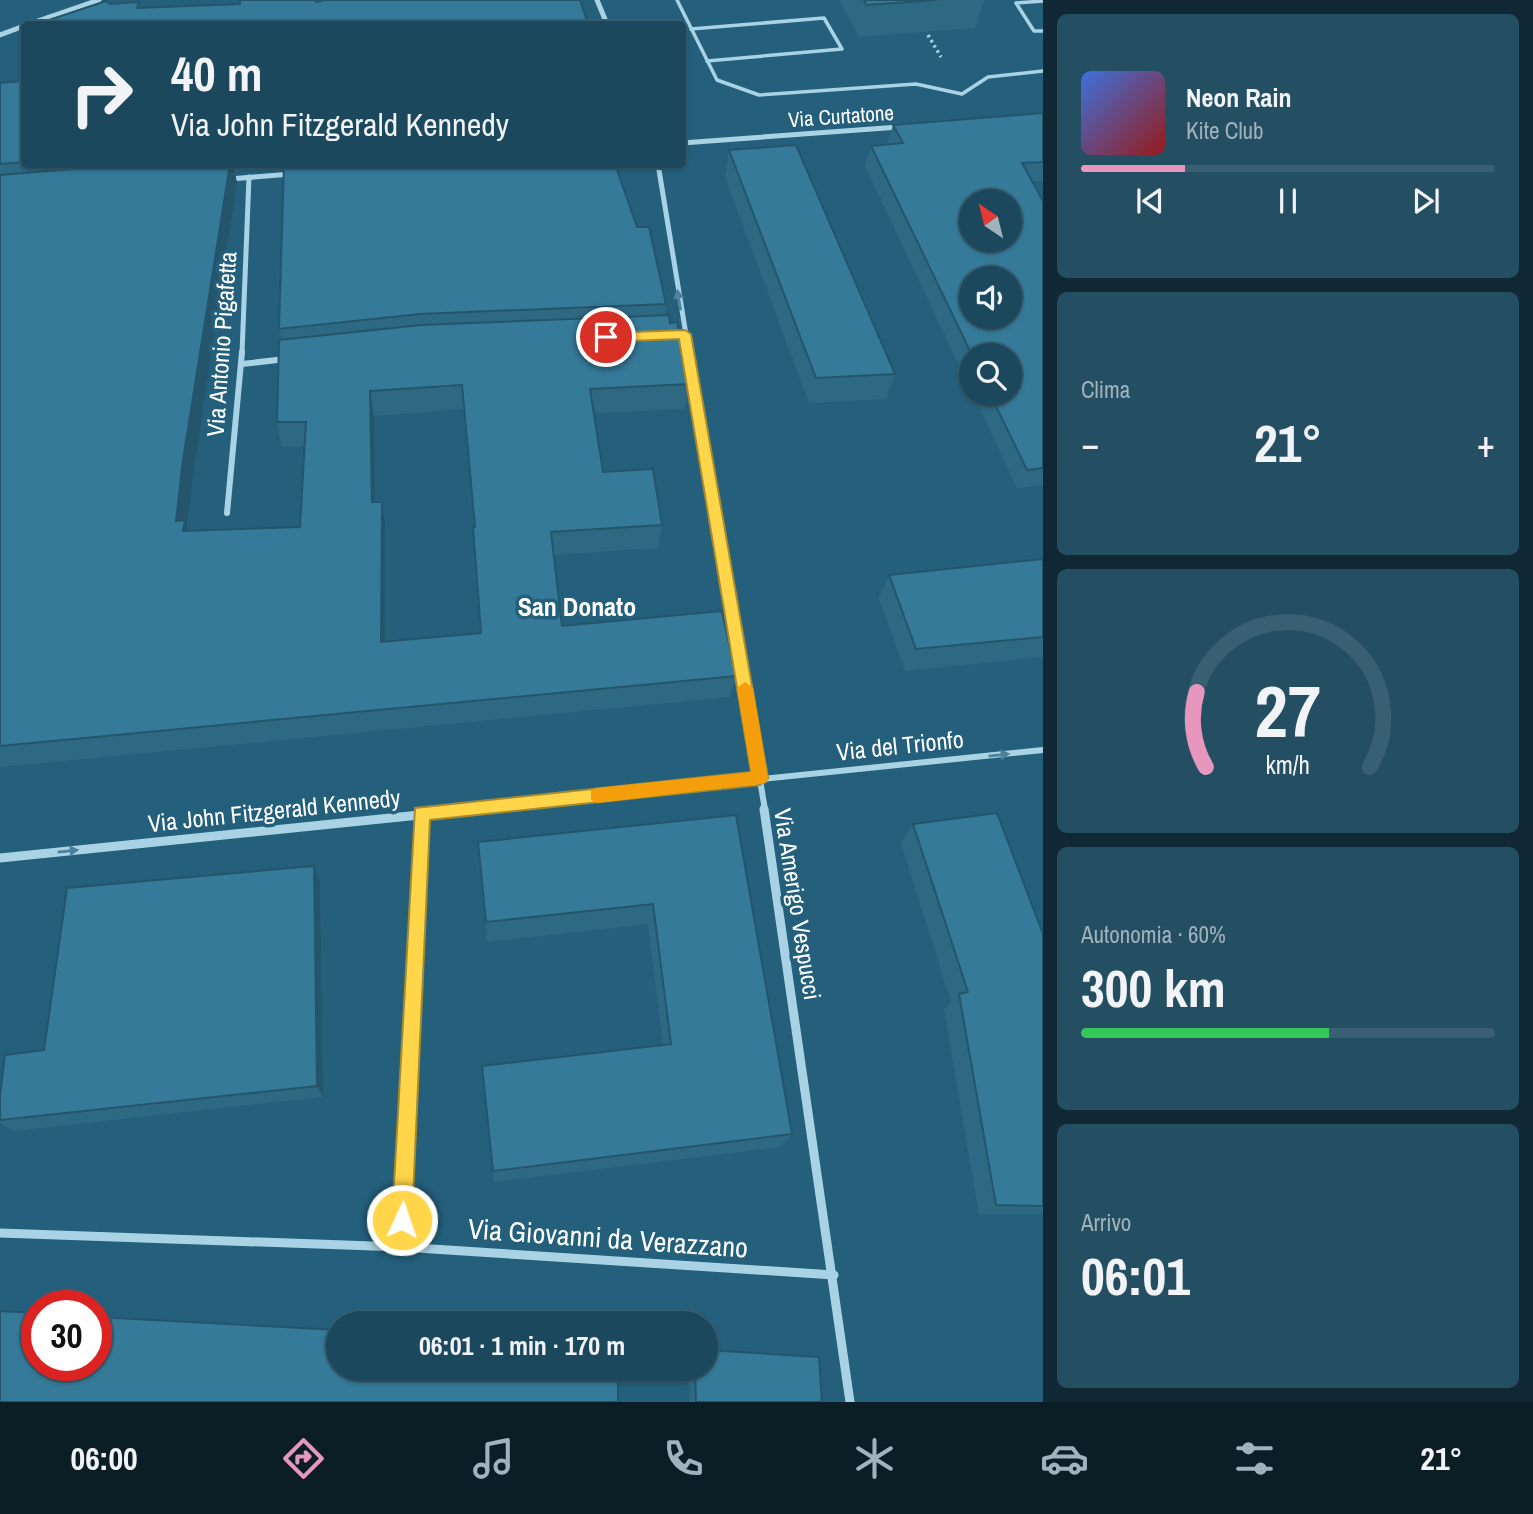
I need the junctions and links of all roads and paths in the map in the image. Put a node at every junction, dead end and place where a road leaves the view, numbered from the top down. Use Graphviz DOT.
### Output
graph roads {
  1 [pos="99,0"];
  2 [pos="597,0"];
  3 [pos="677,0"];
  4 [pos="1043,1"];
  5 [pos="39,21"];
  6 [pos="606,21"];
  7 [pos="21,27"];
  8 [pos="691,29"];
  9 [pos="1043,31"];
  10 [pos="0,35"];
  11 [pos="928,35"];
  12 [pos="939,54"];
  13 [pos="707,61"];
  14 [pos="1043,71"];
  15 [pos="911,126"];
  16 [pos="686,143"];
  17 [pos="659,168"];
  18 [pos="301,173"];
  19 [pos="249,177"];
  20 [pos="225,179"];
  21 [pos="685,334"];
  22 [pos="671,335"];
  23 [pos="298,358"];
  24 [pos="242,364"];
  25 [pos="227,513"];
  26 [pos="1043,750"];
  27 [pos="760,778"];
  28 [pos="421,814"];
  29 [pos="0,858"];
  30 [pos="0,1233"];
  31 [pos="401,1247"];
  32 [pos="834,1275"];
  33 [pos="850,1402"];
  1 -- 5 [label="street"];
  2 -- 6 [label="street"];
  3 -- 8 [label="lane"];
  4 -- 9 [label="lane"];
  7 -- 10 [label="street"];
  8 -- 13 [label="lane"];
  8 -- 13 [label="lane"];
  11 -- 12 [label="path"];
  13 -- 14 [label="lane"];
  15 -- 16 [label="street, Via Curtatone"];
  21 -- 17 [label="street, Via Amerigo Vespucci, one-way"];
  18 -- 19 [label="street"];
  19 -- 20 [label="street"];
  19 -- 24 [label="street, Via Antonio Pigafetta"];
  21 -- 22 [label="street"];
  21 -- 27 [label="street, Via Amerigo Vespucci"];
  23 -- 24 [label="street"];
  24 -- 25 [label="street, Via Antonio Pigafetta"];
  27 -- 26 [label="street, Via del Trionfo, one-way"];
  27 -- 28 [label="street, Via John Fitzgerald Kennedy"];
  27 -- 32 [label="street, Via Amerigo Vespucci"];
  29 -- 28 [label="street, Via John Fitzgerald Kennedy, one-way"];
  28 -- 31 [label="street"];
  30 -- 31 [label="street, Via Giovanni da Verazzano"];
  31 -- 32 [label="street, Via Giovanni da Verazzano"];
  32 -- 33 [label="street, Via Amerigo Vespucci"];
}
